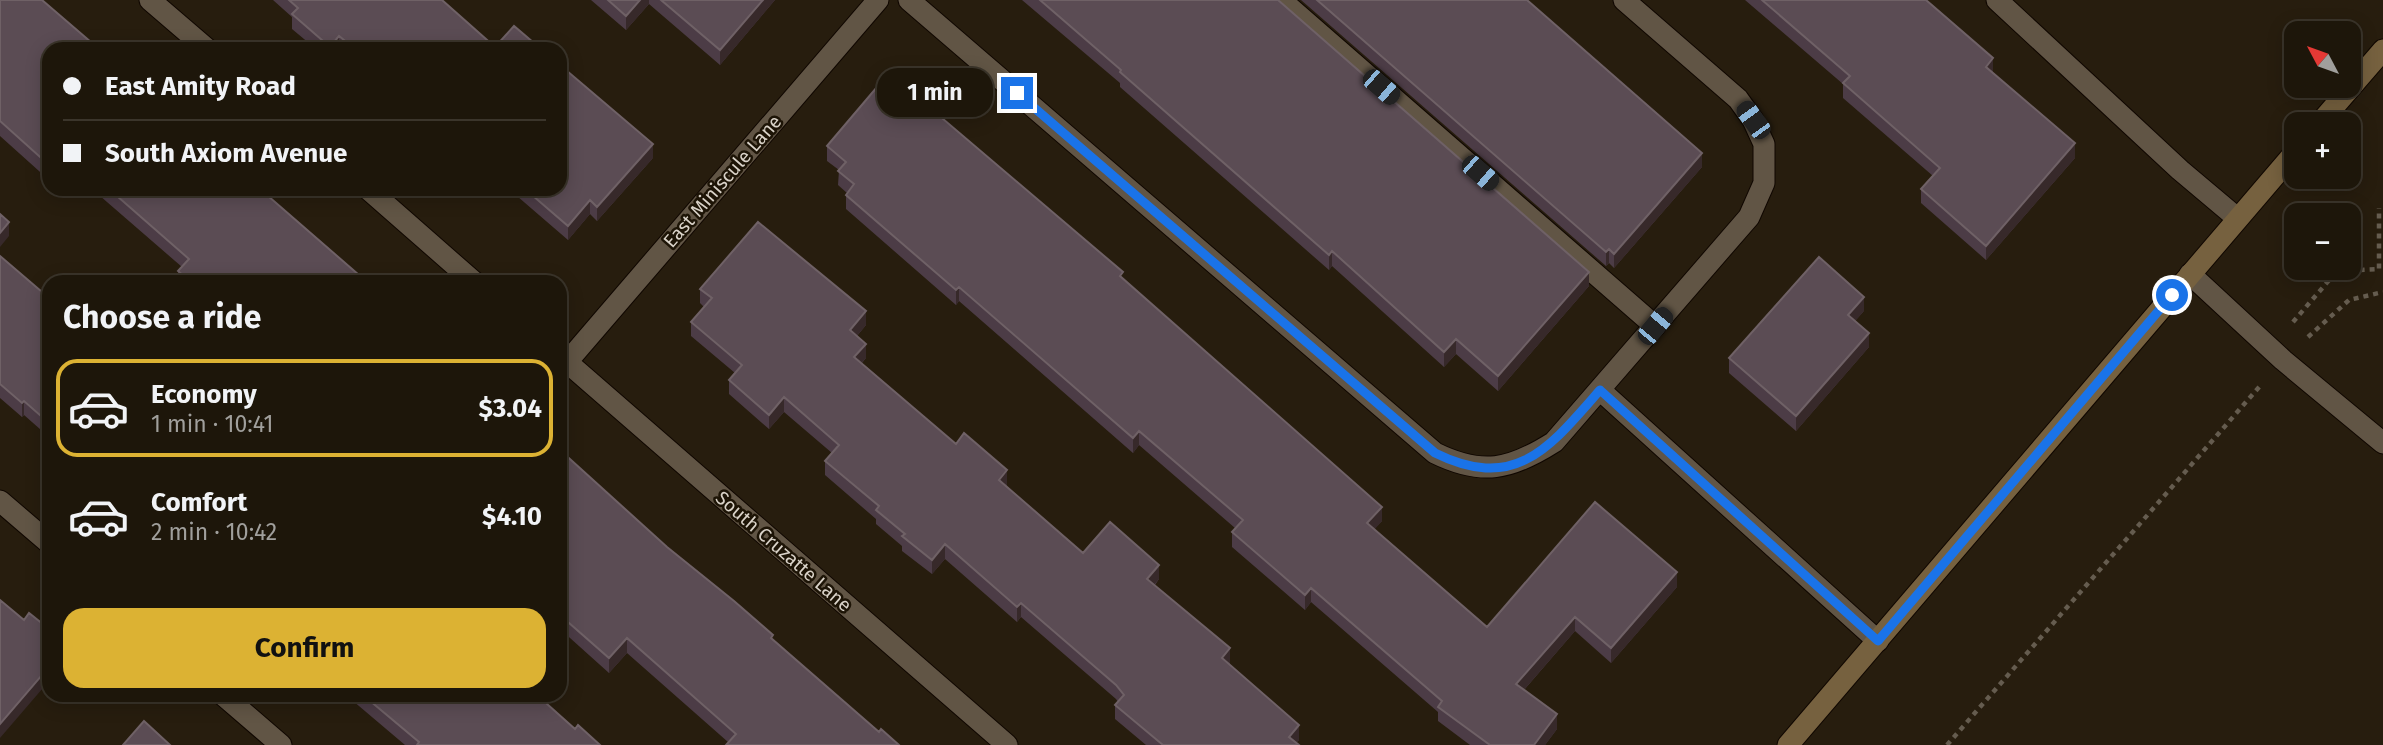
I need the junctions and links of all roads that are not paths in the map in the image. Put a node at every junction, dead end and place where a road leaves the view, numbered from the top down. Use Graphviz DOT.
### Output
graph roads {
  1 [pos="150,0"];
  2 [pos="878,0"];
  3 [pos="909,0"];
  4 [pos="1281,0"];
  5 [pos="1624,0"];
  6 [pos="1997,0"];
  7 [pos="198,42"];
  8 [pos="2383,50"];
  9 [pos="2329,112"];
  10 [pos="2284,165"];
  11 [pos="376,196"];
  12 [pos="2237,218"];
  13 [pos="2190,274"];
  14 [pos="466,275"];
  15 [pos="1655,326"];
  16 [pos="567,356"];
  17 [pos="567,362"];
  18 [pos="1600,390"];
  19 [pos="2383,443"];
  20 [pos="0,501"];
  21 [pos="42,537"];
  22 [pos="1878,641"];
  23 [pos="231,702"];
  24 [pos="281,745"];
  25 [pos="1007,745"];
  26 [pos="1788,745"];
  1 -- 7 [label="street"];
  2 -- 16 [label="street, East Miniscule Lane"];
  3 -- 18 [label="street"];
  4 -- 15 [label="street"];
  5 -- 15 [label="street"];
  6 -- 12 [label="street"];
  8 -- 9 [label="street"];
  10 -- 12 [label="street"];
  11 -- 14 [label="street"];
  12 -- 13 [label="street"];
  13 -- 19 [label="street"];
  13 -- 22 [label="street"];
  15 -- 18 [label="street"];
  17 -- 25 [label="street, South Cruzatte Lane"];
  18 -- 22 [label="street"];
  20 -- 21 [label="street"];
  22 -- 26 [label="street"];
  23 -- 24 [label="street"];
}
